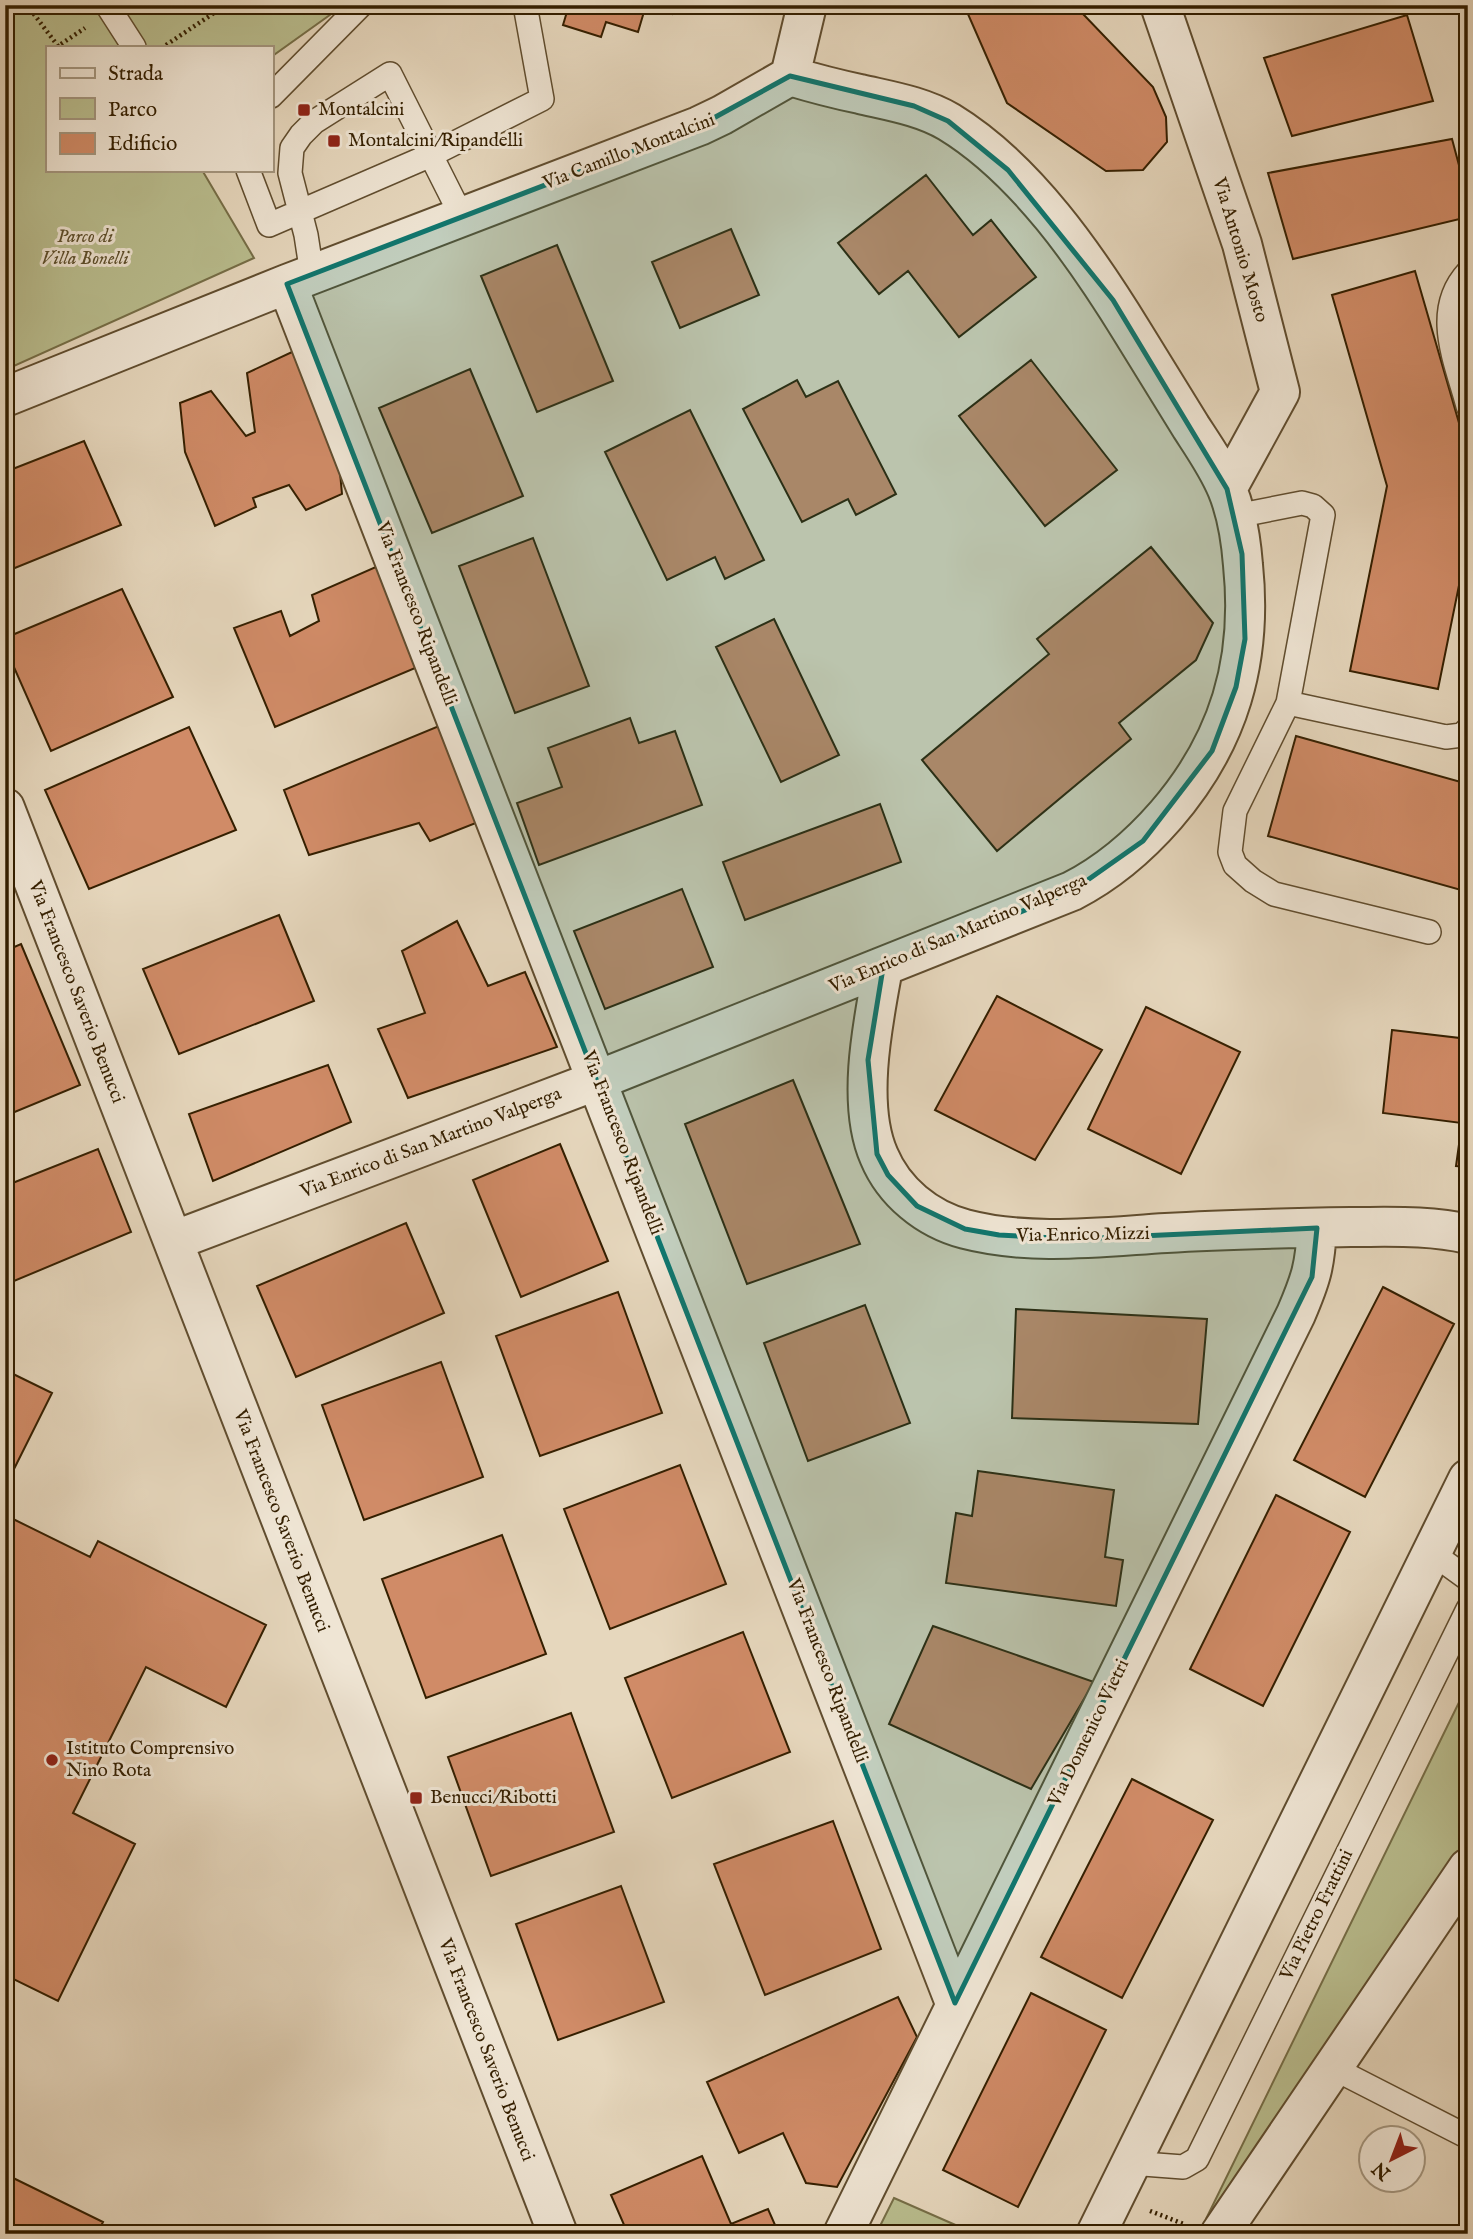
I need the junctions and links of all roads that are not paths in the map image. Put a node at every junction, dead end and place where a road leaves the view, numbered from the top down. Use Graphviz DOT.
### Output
graph roads {
  1 [pos="361,5"];
  2 [pos="525,5"];
  3 [pos="807,5"];
  4 [pos="1160,5"];
  5 [pos="108,8"];
  6 [pos="133,46"];
  7 [pos="790,76"];
  8 [pos="273,94"];
  9 [pos="431,155"];
  10 [pos="249,172"];
  11 [pos="300,211"];
  12 [pos="462,216"];
  13 [pos="1468,272"];
  14 [pos="300,279"];
  15 [pos="5,397"];
  16 [pos="1468,406"];
  17 [pos="1231,503"];
  18 [pos="1288,703"];
  19 [pos="1468,729"];
  20 [pos="5,808"];
  21 [pos="1429,932"];
  22 [pos="883,968"];
  23 [pos="598,1080"];
  24 [pos="1317,1227"];
  25 [pos="1468,1234"];
  26 [pos="173,1241"];
  27 [pos="1468,1479"];
  28 [pos="1448,1535"];
  29 [pos="1468,1579"];
  30 [pos="1468,1609"];
  31 [pos="1468,1868"];
  32 [pos="955,2003"];
  33 [pos="1333,2068"];
  34 [pos="1468,2137"];
  35 [pos="1129,2163"];
  36 [pos="558,2234"];
  37 [pos="842,2234"];
  38 [pos="1096,2234"];
  39 [pos="1220,2234"];
  1 -- 8 [label="lane"];
  2 -- 9 [label="lane"];
  3 -- 7 [label="street"];
  4 -- 17 [label="street, Via Antonio Mosto"];
  5 -- 6 [label="lane"];
  7 -- 12 [label="street, Via Camillo Montalcini"];
  7 -- 17 [label="street, Via Enrico di San Martino Valperga"];
  9 -- 11 [label="lane"];
  9 -- 11 [label="lane"];
  9 -- 12 [label="lane"];
  10 -- 11 [label="lane"];
  11 -- 14 [label="lane"];
  12 -- 14 [label="street, Via Camillo Montalcini"];
  13 -- 16 [label="lane"];
  14 -- 15 [label="street, Via Camillo Montalcini"];
  14 -- 23 [label="street, Via Francesco Ripandelli"];
  17 -- 18 [label="lane"];
  17 -- 22 [label="street, Via Enrico di San Martino Valperga"];
  18 -- 19 [label="lane"];
  18 -- 21 [label="lane"];
  20 -- 26 [label="street, Via Francesco Saverio Benucci"];
  22 -- 23 [label="street, Via Enrico di San Martino Valperga"];
  22 -- 24 [label="street, Via Enrico Mizzi"];
  23 -- 26 [label="street, Via Enrico di San Martino Valperga"];
  23 -- 32 [label="street, Via Francesco Ripandelli"];
  24 -- 25 [label="street, Via Enrico Mizzi"];
  24 -- 32 [label="street, Via Domenico Vietri"];
  26 -- 36 [label="street, Via Francesco Saverio Benucci"];
  27 -- 28 [label="street"];
  28 -- 29 [label="lane"];
  28 -- 35 [label="street"];
  30 -- 35 [label="lane, Via Pietro Frattini"];
  31 -- 33 [label="street"];
  32 -- 37 [label="street, Via Domenico Vietri"];
  33 -- 34 [label="lane"];
  33 -- 39 [label="street"];
  35 -- 38 [label="street"];
}
